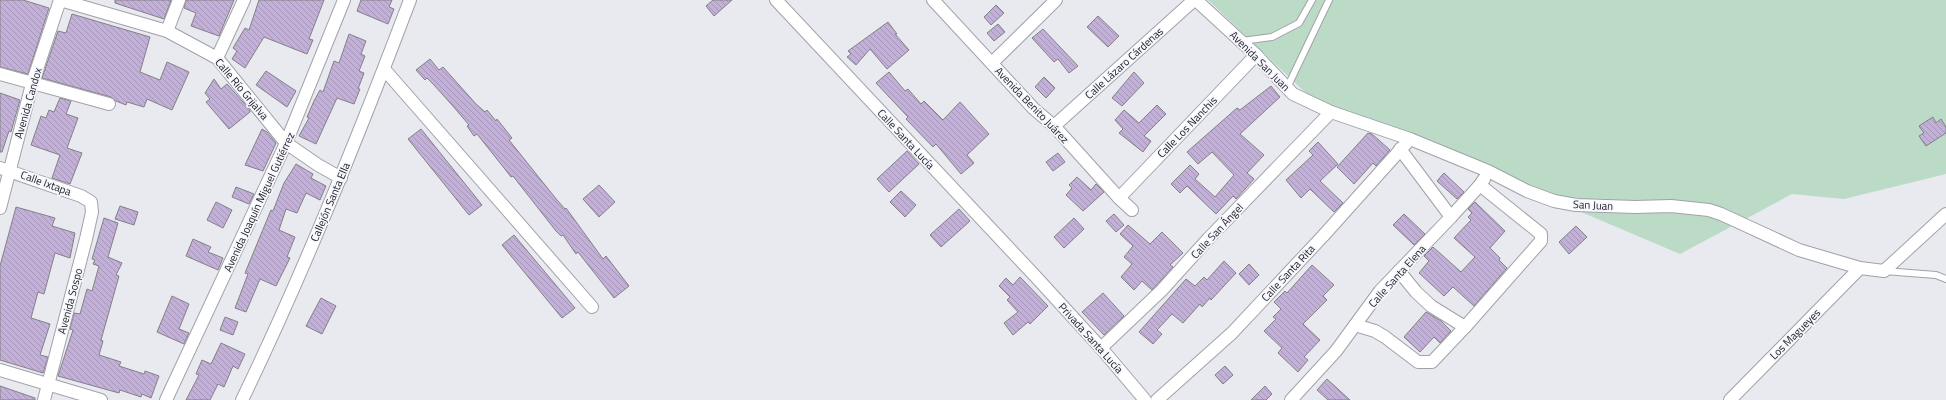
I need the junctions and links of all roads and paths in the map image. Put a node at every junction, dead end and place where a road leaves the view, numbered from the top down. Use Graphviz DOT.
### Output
graph roads {
  1 [pos="60,0"];
  2 [pos="179,0"];
  3 [pos="244,0"];
  4 [pos="344,0"];
  5 [pos="410,0"];
  6 [pos="776,0"];
  7 [pos="1056,0"];
  8 [pos="1195,0"];
  9 [pos="1312,0"];
  10 [pos="1329,0"];
  11 [pos="937,1"];
  12 [pos="167,31"];
  13 [pos="1240,41"];
  14 [pos="1256,55"];
  15 [pos="217,58"];
  16 [pos="992,63"];
  17 [pos="384,69"];
  18 [pos="0,74"];
  19 [pos="32,84"];
  20 [pos="1287,88"];
  21 [pos="109,104"];
  22 [pos="1331,112"];
  23 [pos="1054,126"];
  24 [pos="1410,139"];
  25 [pos="286,143"];
  26 [pos="1400,149"];
  27 [pos="5,169"];
  28 [pos="1488,171"];
  29 [pos="341,178"];
  30 [pos="1480,186"];
  31 [pos="1119,198"];
  32 [pos="91,202"];
  33 [pos="0,208"];
  34 [pos="1132,210"];
  35 [pos="1946,214"];
  36 [pos="1451,217"];
  37 [pos="1860,268"];
  38 [pos="1399,271"];
  39 [pos="1884,272"];
  40 [pos="1036,277"];
  41 [pos="1946,279"];
  42 [pos="592,307"];
  43 [pos="1355,325"];
  44 [pos="1465,327"];
  45 [pos="1101,348"];
  46 [pos="0,370"];
  47 [pos="48,385"];
  48 [pos="44,400"];
  49 [pos="101,400"];
  50 [pos="166,400"];
  51 [pos="242,400"];
  52 [pos="1145,400"];
  53 [pos="1157,400"];
  54 [pos="1291,400"];
  55 [pos="1730,400"];
  1 -- 12 [label="street, Calle Río Grijalva"];
  1 -- 19 [label="street, Avenida Candox"];
  2 -- 12 [label="street"];
  3 -- 15 [label="street"];
  4 -- 25 [label="street, Avenida Joaquín Miguel Gutiérrez"];
  5 -- 17 [label="street, Callejón Santa Ella"];
  6 -- 40 [label="street, Calle Santa Lucía"];
  7 -- 16 [label="street"];
  8 -- 13 [label="street, Avenida San Juan"];
  8 -- 23 [label="street, Calle Lázaro Cárdenas"];
  9 -- 13 [label="lane"];
  10 -- 20 [label="lane"];
  11 -- 16 [label="street, Avenida Benito Juárez"];
  12 -- 15 [label="street, Calle Río Grijalva"];
  13 -- 14 [label="street, Avenida San Juan"];
  14 -- 20 [label="street, Avenida San Juan"];
  14 -- 31 [label="street, Calle Los Nanchis"];
  15 -- 25 [label="street, Calle Río Grijalva"];
  16 -- 23 [label="street, Avenida Benito Juárez"];
  17 -- 29 [label="street, Callejón Santa Ella"];
  17 -- 42 [label="street"];
  18 -- 19 [label="street"];
  19 -- 21 [label="street"];
  19 -- 27 [label="street, Avenida Candox"];
  20 -- 22 [label="street, Avenida San Juan"];
  22 -- 24 [label="street, San Juan"];
  22 -- 45 [label="street, Calle San Ángel"];
  23 -- 31 [label="street, Avenida Benito Juárez"];
  24 -- 26 [label="street, Calle Santa Rita"];
  24 -- 28 [label="street, San Juan"];
  25 -- 29 [label="street, Calle Río Grijalva"];
  25 -- 50 [label="street, Avenida Joaquín Miguel Gutiérrez"];
  26 -- 36 [label="street"];
  26 -- 53 [label="street, Calle Santa Rita"];
  27 -- 32 [label="street, Calle Ixtapa"];
  27 -- 33 [label="street, Avenida Candox"];
  28 -- 30 [label="street, Calle Santa Elena"];
  28 -- 37 [label="street, San Juan"];
  29 -- 51 [label="street, Callejón Santa Ella"];
  30 -- 36 [label="street, Calle Santa Elena"];
  30 -- 44 [label="street"];
  31 -- 34 [label="street, Avenida Benito Juárez"];
  32 -- 47 [label="street, Avenida Sospo"];
  35 -- 39 [label="street"];
  36 -- 38 [label="street, Calle Santa Elena"];
  37 -- 39 [label="street, San Juan"];
  37 -- 55 [label="street, Los Magueyes"];
  38 -- 43 [label="street, Calle Santa Elena"];
  38 -- 44 [label="street"];
  39 -- 41 [label="lane"];
  40 -- 45 [label="street, Privada Santa Lucía"];
  43 -- 44 [label="street"];
  43 -- 54 [label="street, Calle Santa Elena"];
  45 -- 52 [label="street, Privada Santa Lucía"];
  46 -- 47 [label="street"];
  47 -- 48 [label="street, Avenida Sospo"];
  47 -- 49 [label="street"];
}
